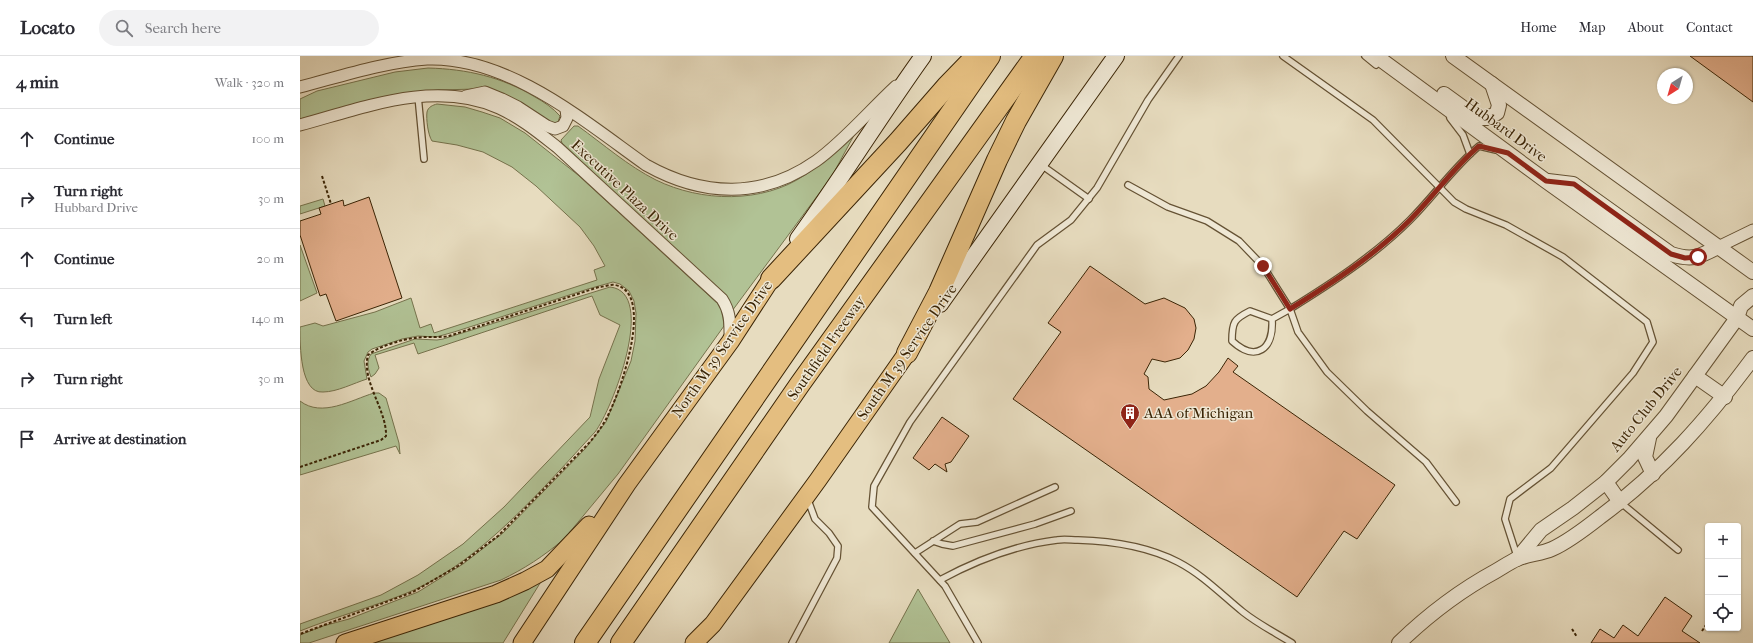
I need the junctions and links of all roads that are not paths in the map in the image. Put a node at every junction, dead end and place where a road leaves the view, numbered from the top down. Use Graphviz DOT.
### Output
graph roads {
  1 [pos="976,56"];
  2 [pos="990,56"];
  3 [pos="1035,56"];
  4 [pos="1052,56"];
  5 [pos="1116,56"];
  6 [pos="1179,56"];
  7 [pos="1284,56"];
  8 [pos="1364,56"];
  9 [pos="1453,56"];
  10 [pos="393,60"];
  11 [pos="1380,61"];
  12 [pos="919,62"];
  13 [pos="1390,74"];
  14 [pos="312,84"];
  15 [pos="1492,84"];
  16 [pos="300,87"];
  17 [pos="300,91"];
  18 [pos="418,96"];
  19 [pos="459,97"];
  20 [pos="566,109"];
  21 [pos="300,125"];
  22 [pos="1508,153"];
  23 [pos="1470,154"];
  24 [pos="424,159"];
  25 [pos="1040,163"];
  26 [pos="1546,181"];
  27 [pos="1128,185"];
  28 [pos="1440,187"];
  29 [pos="1089,198"];
  30 [pos="1753,230"];
  31 [pos="1718,247"];
  32 [pos="1753,272"];
  33 [pos="771,279"];
  34 [pos="1753,296"];
  35 [pos="1290,309"];
  36 [pos="1737,318"];
  37 [pos="1272,319"];
  38 [pos="1753,329"];
  39 [pos="730,342"];
  40 [pos="907,353"];
  41 [pos="1753,358"];
  42 [pos="1695,376"];
  43 [pos="1725,397"];
  44 [pos="1650,436"];
  45 [pos="1653,474"];
  46 [pos="1606,482"];
  47 [pos="627,484"];
  48 [pos="1055,487"];
  49 [pos="806,496"];
  50 [pos="1456,502"];
  51 [pos="1620,502"];
  52 [pos="1071,511"];
  53 [pos="933,541"];
  54 [pos="1678,550"];
  55 [pos="915,553"];
  56 [pos="1517,559"];
  57 [pos="940,580"];
  58 [pos="713,624"];
  59 [pos="345,643"];
  60 [pos="522,643"];
  61 [pos="585,643"];
  62 [pos="621,643"];
  63 [pos="694,643"];
  64 [pos="703,643"];
  65 [pos="792,643"];
  66 [pos="978,643"];
  67 [pos="1292,643"];
  68 [pos="1399,643"];
  1 -- 33 [label="highway"];
  2 -- 61 [label="highway, Southfield Freeway"];
  3 -- 62 [label="highway, Southfield Freeway"];
  4 -- 40 [label="highway"];
  5 -- 25 [label="main road, South M 39 Service Drive"];
  6 -- 29 [label="lane"];
  7 -- 28 [label="lane"];
  8 -- 11 [label="lane"];
  9 -- 15 [label="street, Hubbard Drive"];
  10 -- 14 [label="street, Executive Plaza Drive"];
  10 -- 20 [label="street, Executive Plaza Drive"];
  11 -- 15 [label="street"];
  11 -- 22 [label="street, Hubbard Drive"];
  12 -- 20 [label="street, Executive Plaza Drive"];
  12 -- 33 [label="main road, North M 39 Service Drive"];
  13 -- 23 [label="lane"];
  14 -- 16 [label="street, Executive Plaza Drive"];
  14 -- 17 [label="street, Executive Plaza Drive"];
  15 -- 31 [label="street, Hubbard Drive"];
  18 -- 19 [label="street, Executive Plaza Drive"];
  18 -- 21 [label="street, Executive Plaza Drive"];
  18 -- 24 [label="lane"];
  19 -- 20 [label="street, Executive Plaza Drive"];
  19 -- 39 [label="street, Executive Plaza Drive"];
  22 -- 23 [label="lane"];
  22 -- 26 [label="street, Hubbard Drive"];
  23 -- 28 [label="lane"];
  25 -- 29 [label="lane"];
  25 -- 40 [label="main road, South M 39 Service Drive"];
  26 -- 31 [label="street"];
  26 -- 36 [label="street, Hubbard Drive"];
  27 -- 35 [label="lane"];
  28 -- 35 [label="lane"];
  28 -- 56 [label="lane"];
  29 -- 55 [label="lane"];
  30 -- 31 [label="street"];
  31 -- 32 [label="street, Hubbard Drive"];
  33 -- 39 [label="main road, North M 39 Service Drive"];
  34 -- 36 [label="street, Auto Club Drive"];
  35 -- 37 [label="lane"];
  35 -- 50 [label="lane"];
  36 -- 38 [label="street, Hubbard Drive"];
  36 -- 42 [label="street, Auto Club Drive"];
  37 -- 37 [label="lane"];
  39 -- 47 [label="main road, North M 39 Service Drive"];
  40 -- 49 [label="main road, South M 39 Service Drive"];
  41 -- 43 [label="street, Auto Club Drive"];
  42 -- 43 [label="street"];
  42 -- 44 [label="street, Auto Club Drive"];
  43 -- 45 [label="street, Auto Club Drive"];
  44 -- 45 [label="street"];
  44 -- 46 [label="street, Auto Club Drive"];
  45 -- 51 [label="street, Auto Club Drive"];
  46 -- 51 [label="street"];
  46 -- 56 [label="street, Auto Club Drive"];
  47 -- 59 [label="main road"];
  47 -- 60 [label="main road, North M 39 Service Drive"];
  48 -- 53 [label="lane"];
  49 -- 58 [label="main road, South M 39 Service Drive"];
  49 -- 65 [label="lane"];
  51 -- 54 [label="lane"];
  51 -- 56 [label="street, Auto Club Drive"];
  52 -- 53 [label="lane"];
  53 -- 55 [label="lane"];
  55 -- 57 [label="lane"];
  56 -- 68 [label="street, Auto Club Drive"];
  57 -- 66 [label="lane"];
  57 -- 67 [label="lane"];
  58 -- 63 [label="main road, South M 39 Service Drive"];
  58 -- 64 [label="main road"];
}
